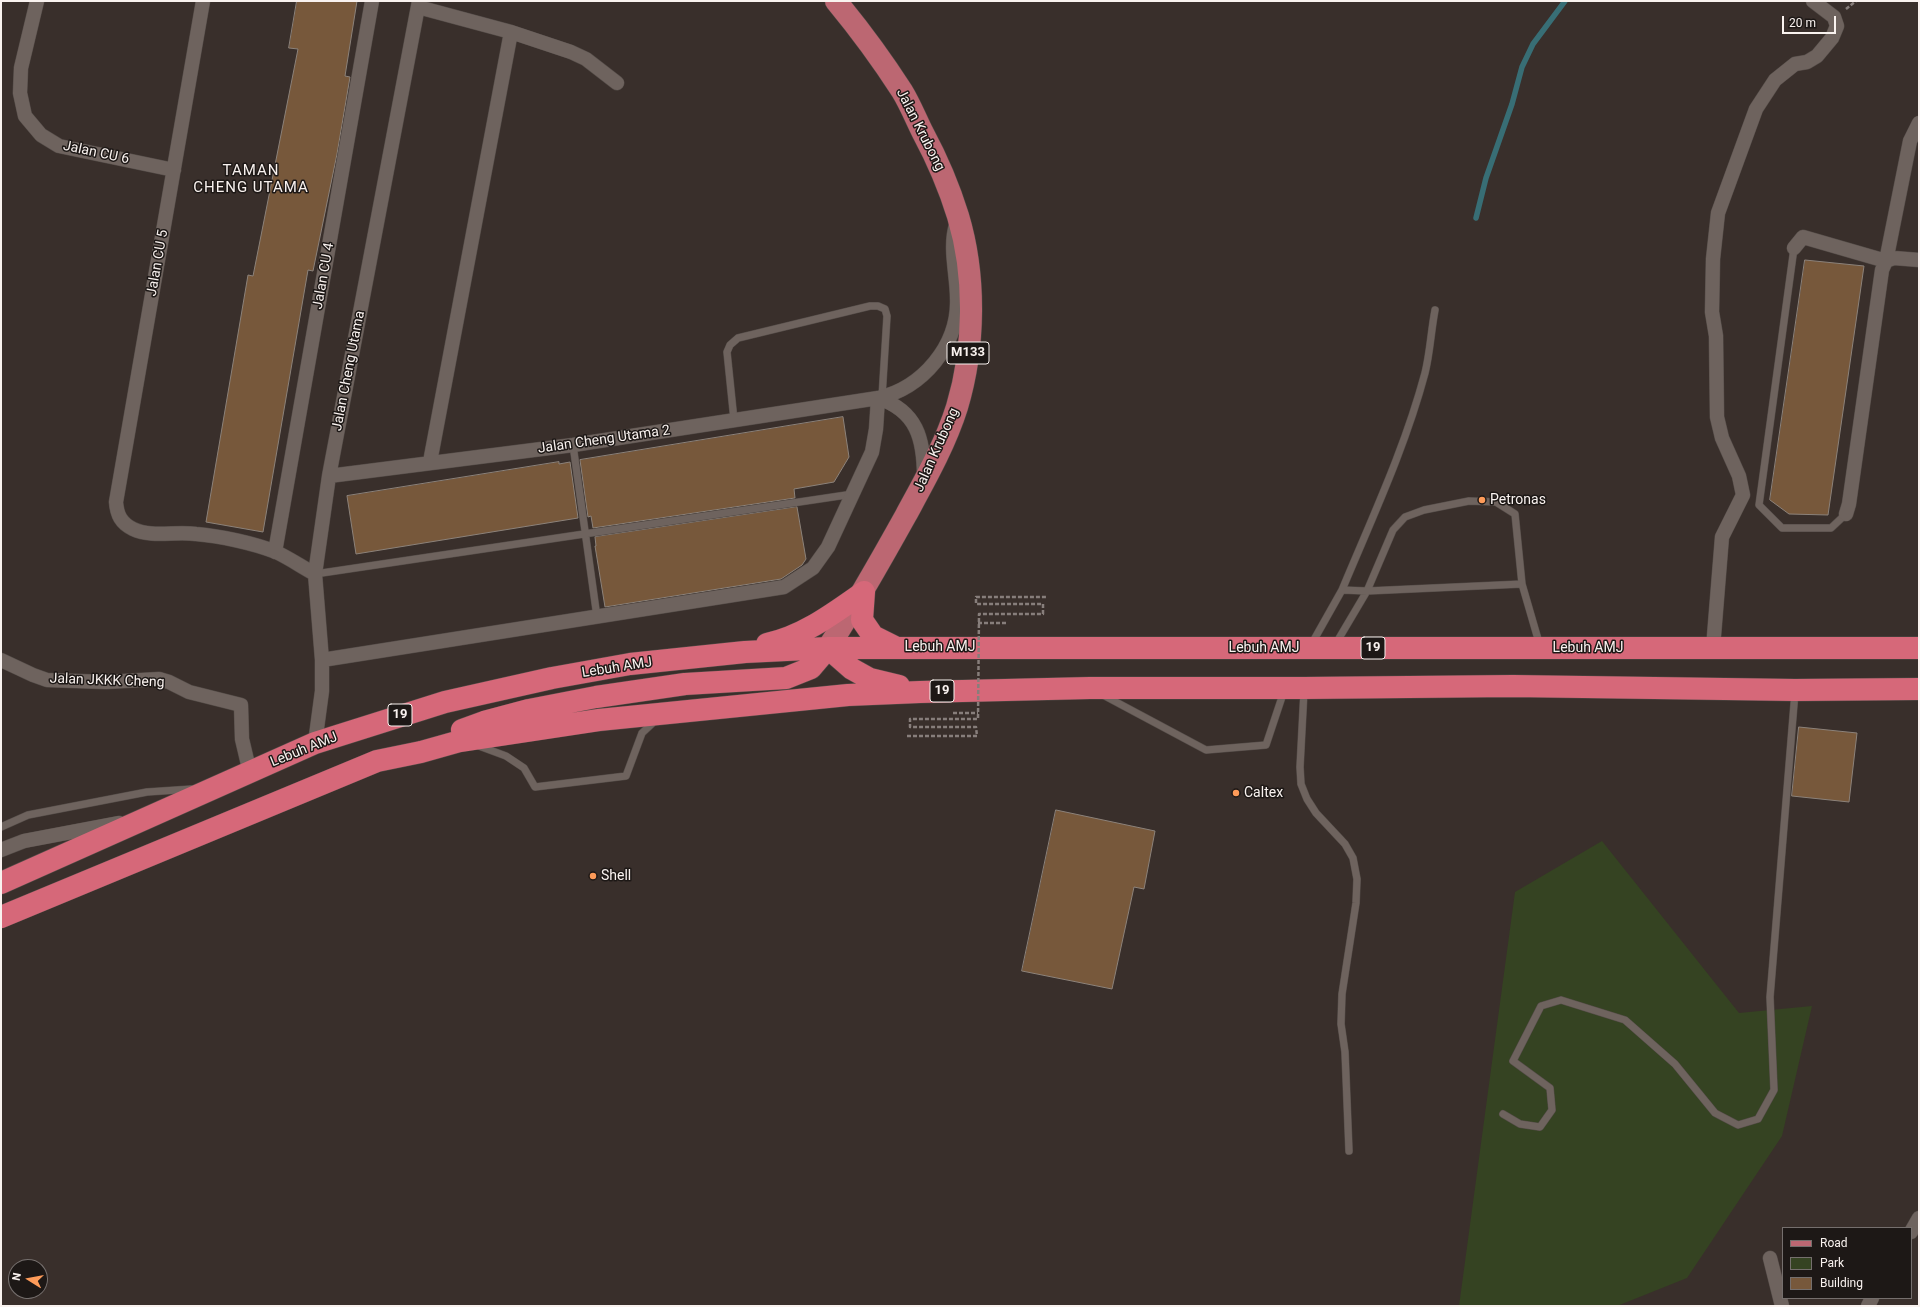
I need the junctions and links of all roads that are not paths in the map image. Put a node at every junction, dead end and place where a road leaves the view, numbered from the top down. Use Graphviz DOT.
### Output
graph roads {
  1 [pos="36,1"];
  2 [pos="203,1"];
  3 [pos="372,1"];
  4 [pos="836,1"];
  5 [pos="1813,1"];
  6 [pos="418,4"];
  7 [pos="511,32"];
  8 [pos="617,83"];
  9 [pos="1919,123"];
  10 [pos="174,170"];
  11 [pos="958,217"];
  12 [pos="1794,248"];
  13 [pos="1919,260"];
  14 [pos="1886,261"];
  15 [pos="1435,310"];
  16 [pos="880,398"];
  17 [pos="734,420"];
  18 [pos="573,445"];
  19 [pos="430,462"];
  20 [pos="329,476"];
  21 [pos="924,482"];
  22 [pos="854,494"];
  23 [pos="1846,514"];
  24 [pos="586,534"];
  25 [pos="276,552"];
  26 [pos="315,574"];
  27 [pos="1522,584"];
  28 [pos="1342,590"];
  29 [pos="1367,591"];
  30 [pos="864,592"];
  31 [pos="597,617"];
  32 [pos="1919,632"];
  33 [pos="828,648"];
  34 [pos="897,648"];
  35 [pos="1332,648"];
  36 [pos="1541,648"];
  37 [pos="1713,648"];
  38 [pos="1823,648"];
  39 [pos="1919,648"];
  40 [pos="1309,649"];
  41 [pos="699,657"];
  42 [pos="1,660"];
  43 [pos="322,660"];
  44 [pos="1919,678"];
  45 [pos="1090,688"];
  46 [pos="1295,688"];
  47 [pos="1851,689"];
  48 [pos="1919,689"];
  49 [pos="1795,690"];
  50 [pos="920,692"];
  51 [pos="663,713"];
  52 [pos="460,741"];
  53 [pos="315,743"];
  54 [pos="377,761"];
  55 [pos="250,773"];
  56 [pos="218,787"];
  57 [pos="147,818"];
  58 [pos="1,827"];
  59 [pos="1,850"];
  60 [pos="1,883"];
  61 [pos="1,917"];
  62 [pos="1502,1114"];
  63 [pos="1349,1151"];
  64 [pos="1919,1218"];
  65 [pos="1912,1230"];
  66 [pos="1770,1258"];
  67 [pos="1782,1306"];
  1 -- 10 [label="street, Jalan CU 6"];
  2 -- 10 [label="street, Jalan CU 5"];
  3 -- 25 [label="street, Jalan CU 4"];
  4 -- 11 [label="main road, Jalan Krubong / M133"];
  5 -- 37 [label="street"];
  6 -- 7 [label="street"];
  6 -- 20 [label="street, Jalan Cheng Utama"];
  7 -- 8 [label="street"];
  7 -- 19 [label="street"];
  9 -- 14 [label="street"];
  10 -- 25 [label="street, Jalan CU 5"];
  11 -- 16 [label="street, Jalan Cheng Utama 2"];
  11 -- 21 [label="main road, Jalan Krubong / M133"];
  12 -- 14 [label="street"];
  12 -- 23 [label="lane"];
  13 -- 14 [label="street"];
  14 -- 23 [label="street"];
  15 -- 28 [label="lane"];
  16 -- 17 [label="street, Jalan Cheng Utama 2"];
  16 -- 17 [label="lane"];
  16 -- 21 [label="street"];
  16 -- 22 [label="street"];
  17 -- 18 [label="street, Jalan Cheng Utama 2"];
  18 -- 19 [label="street, Jalan Cheng Utama 2"];
  18 -- 24 [label="lane"];
  19 -- 20 [label="street, Jalan Cheng Utama 2"];
  20 -- 26 [label="street, Jalan Cheng Utama"];
  21 -- 30 [label="main road, Jalan Krubong / M133"];
  22 -- 24 [label="lane"];
  22 -- 31 [label="street"];
  24 -- 26 [label="lane"];
  24 -- 31 [label="lane"];
  25 -- 26 [label="street"];
  26 -- 43 [label="street, Jalan Cheng Utama"];
  27 -- 29 [label="lane"];
  27 -- 29 [label="lane"];
  27 -- 36 [label="lane"];
  28 -- 29 [label="lane"];
  28 -- 40 [label="lane"];
  29 -- 35 [label="lane"];
  30 -- 33 [label="main road, Jalan Krubong / M133"];
  30 -- 34 [label="highway"];
  30 -- 41 [label="highway"];
  31 -- 43 [label="street"];
  32 -- 38 [label="highway"];
  33 -- 34 [label="highway, Lebuh AMJ / 19"];
  33 -- 41 [label="highway, Lebuh AMJ / 19"];
  33 -- 50 [label="highway"];
  33 -- 54 [label="highway"];
  34 -- 40 [label="highway, Lebuh AMJ / 19"];
  35 -- 36 [label="highway, Lebuh AMJ / 19"];
  35 -- 40 [label="highway, Lebuh AMJ / 19"];
  36 -- 37 [label="highway, Lebuh AMJ / 19"];
  37 -- 38 [label="highway, Lebuh AMJ / 19"];
  38 -- 39 [label="highway, Lebuh AMJ / 19"];
  41 -- 53 [label="highway, Lebuh AMJ / 19"];
  42 -- 55 [label="street, Jalan JKKK Cheng"];
  43 -- 53 [label="street, Jalan Cheng Utama"];
  44 -- 47 [label="highway"];
  45 -- 46 [label="highway, 19"];
  45 -- 46 [label="lane"];
  45 -- 50 [label="highway, 19"];
  46 -- 49 [label="highway, 19"];
  46 -- 63 [label="lane"];
  47 -- 48 [label="highway, 19"];
  47 -- 49 [label="highway, 19"];
  49 -- 62 [label="lane"];
  50 -- 51 [label="highway, 19"];
  51 -- 52 [label="highway, 19"];
  51 -- 52 [label="lane"];
  52 -- 54 [label="highway, 19"];
  53 -- 55 [label="highway, Lebuh AMJ / 19"];
  54 -- 61 [label="highway, 19"];
  55 -- 56 [label="highway, Lebuh AMJ / 19"];
  56 -- 57 [label="highway, Lebuh AMJ / 19"];
  56 -- 58 [label="lane"];
  57 -- 59 [label="street"];
  57 -- 60 [label="highway, Lebuh AMJ / 19"];
  64 -- 65 [label="street"];
  66 -- 67 [label="street"];
}
